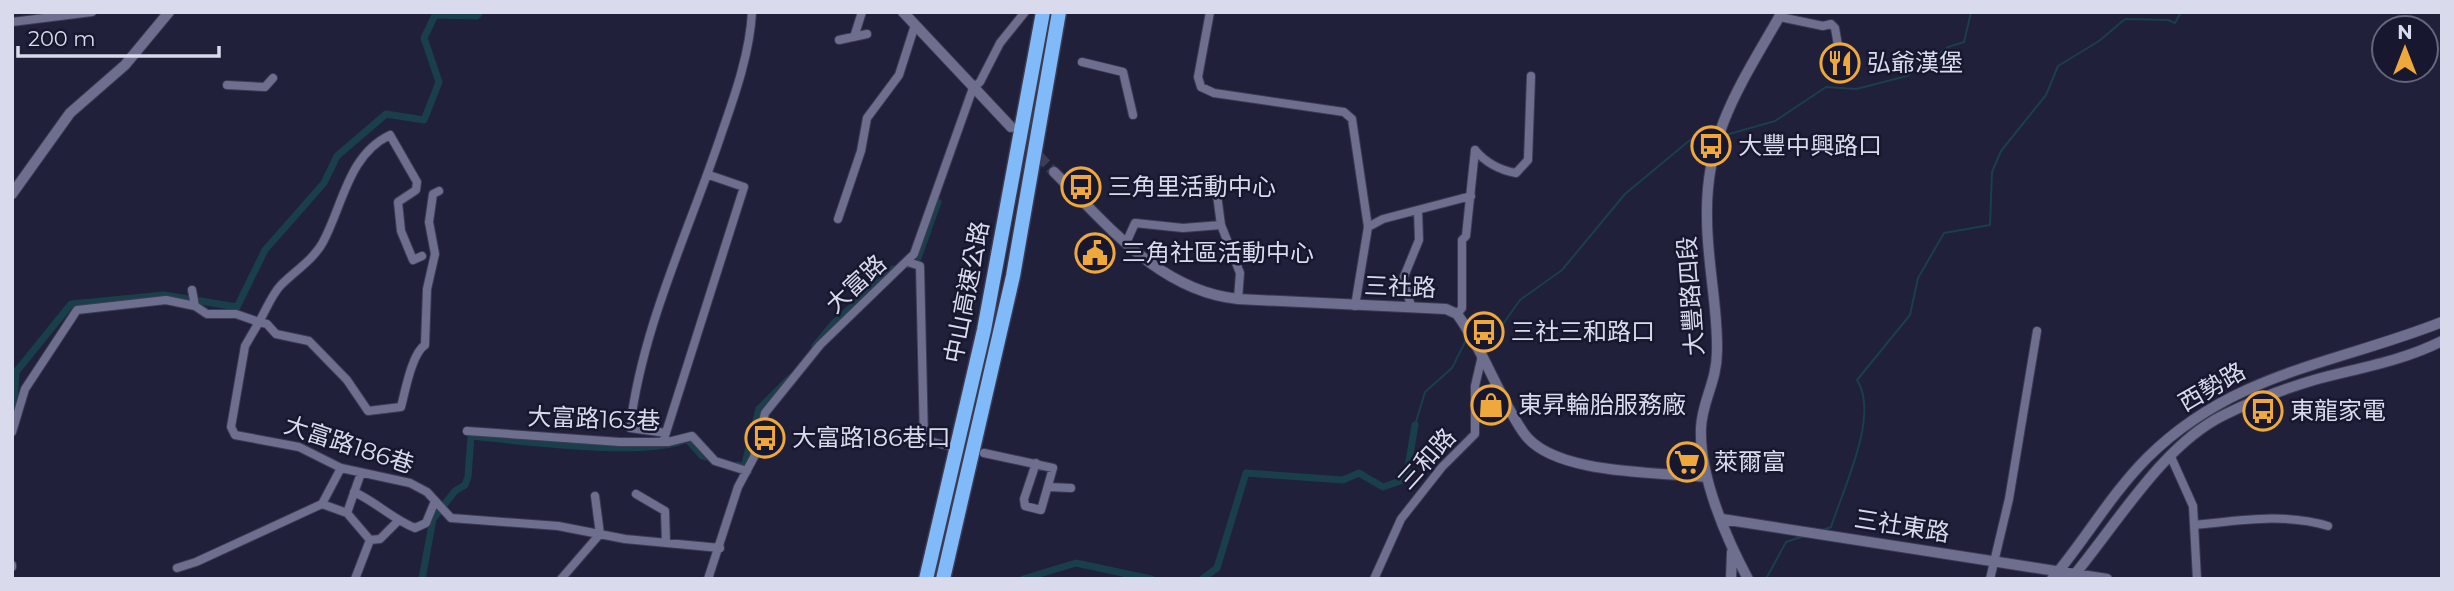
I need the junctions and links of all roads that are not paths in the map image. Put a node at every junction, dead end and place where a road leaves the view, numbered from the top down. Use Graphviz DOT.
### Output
graph roads {
  1 [pos="93,12"];
  2 [pos="169,12"];
  3 [pos="752,12"];
  4 [pos="862,12"];
  5 [pos="903,12"];
  6 [pos="1025,12"];
  7 [pos="1043,12"];
  8 [pos="1059,12"];
  9 [pos="1210,12"];
  10 [pos="1781,14"];
  11 [pos="12,22"];
  12 [pos="915,25"];
  13 [pos="867,34"];
  14 [pos="854,37"];
  15 [pos="839,40"];
  16 [pos="1840,57"];
  17 [pos="1082,62"];
  18 [pos="1531,76"];
  19 [pos="273,78"];
  20 [pos="227,85"];
  21 [pos="974,88"];
  22 [pos="1133,114"];
  23 [pos="1011,127"];
  24 [pos="1055,172"];
  25 [pos="709,175"];
  26 [pos="439,191"];
  27 [pos="12,194"];
  28 [pos="1217,195"];
  29 [pos="1471,196"];
  30 [pos="1418,210"];
  31 [pos="838,219"];
  32 [pos="1221,225"];
  33 [pos="1368,227"];
  34 [pos="1126,243"];
  35 [pos="422,256"];
  36 [pos="908,262"];
  37 [pos="192,290"];
  38 [pos="1238,299"];
  39 [pos="195,306"];
  40 [pos="1355,306"];
  41 [pos="1411,306"];
  42 [pos="1457,314"];
  43 [pos="259,322"];
  44 [pos="2442,322"];
  45 [pos="2037,331"];
  46 [pos="2442,341"];
  47 [pos="1482,356"];
  48 [pos="467,431"];
  49 [pos="12,432"];
  50 [pos="666,433"];
  51 [pos="663,442"];
  52 [pos="949,446"];
  53 [pos="984,453"];
  54 [pos="2171,457"];
  55 [pos="1036,463"];
  56 [pos="341,468"];
  57 [pos="747,471"];
  58 [pos="361,473"];
  59 [pos="1707,477"];
  60 [pos="1049,487"];
  61 [pos="1071,488"];
  62 [pos="354,492"];
  63 [pos="636,494"];
  64 [pos="595,496"];
  65 [pos="435,501"];
  66 [pos="322,504"];
  67 [pos="347,513"];
  68 [pos="1722,519"];
  69 [pos="398,521"];
  70 [pos="2195,525"];
  71 [pos="2328,526"];
  72 [pos="600,534"];
  73 [pos="370,540"];
  74 [pos="666,542"];
  75 [pos="720,548"];
  76 [pos="1732,552"];
  77 [pos="1995,562"];
  78 [pos="177,568"];
  79 [pos="2056,575"];
  80 [pos="2073,576"];
  81 [pos="355,579"];
  82 [pos="561,579"];
  83 [pos="709,579"];
  84 [pos="926,579"];
  85 [pos="943,579"];
  86 [pos="1374,579"];
  87 [pos="1731,579"];
  88 [pos="1748,579"];
  89 [pos="1990,579"];
  90 [pos="2107,579"];
  91 [pos="2197,579"];
  1 -- 11 [label="street"];
  2 -- 27 [label="street"];
  3 -- 25 [label="street"];
  4 -- 14 [label="street"];
  5 -- 12 [label="street"];
  6 -- 21 [label="street, 大富路"];
  7 -- 84 [label="highway, 中山高速公路"];
  8 -- 85 [label="highway, 中山高速公路"];
  9 -- 33 [label="street"];
  10 -- 16 [label="street"];
  10 -- 59 [label="street, 大豐路四段"];
  12 -- 21 [label="street"];
  12 -- 31 [label="street"];
  13 -- 14 [label="street"];
  14 -- 15 [label="street"];
  17 -- 22 [label="street"];
  18 -- 29 [label="street"];
  19 -- 20 [label="street"];
  21 -- 23 [label="street"];
  21 -- 36 [label="street, 大富路"];
  24 -- 34 [label="street, 三社路"];
  25 -- 50 [label="street"];
  25 -- 50 [label="street"];
  26 -- 43 [label="street, 大富路186巷"];
  28 -- 32 [label="street"];
  29 -- 30 [label="street"];
  29 -- 42 [label="street"];
  30 -- 33 [label="street"];
  30 -- 41 [label="street"];
  32 -- 34 [label="street"];
  32 -- 38 [label="street"];
  33 -- 40 [label="street"];
  34 -- 38 [label="street, 三社路"];
  35 -- 43 [label="street, 大富路186巷"];
  36 -- 52 [label="street"];
  36 -- 57 [label="street, 大富路"];
  37 -- 39 [label="street"];
  38 -- 40 [label="street, 三社路"];
  39 -- 43 [label="street, 大富路186巷"];
  39 -- 49 [label="street"];
  40 -- 41 [label="street, 三社路"];
  41 -- 42 [label="street, 三社路"];
  42 -- 47 [label="street, 三社路"];
  43 -- 56 [label="street, 大富路186巷"];
  44 -- 79 [label="street, 西勢路"];
  45 -- 77 [label="street"];
  46 -- 54 [label="street, 西勢路"];
  47 -- 59 [label="street, 三社路"];
  47 -- 86 [label="street, 三和路"];
  48 -- 51 [label="street, 大富路163巷"];
  50 -- 51 [label="street"];
  51 -- 57 [label="street, 大富路163巷"];
  53 -- 55 [label="street"];
  54 -- 70 [label="street"];
  54 -- 80 [label="street, 西勢路"];
  55 -- 60 [label="street"];
  55 -- 60 [label="street"];
  56 -- 58 [label="street, 大富路186巷"];
  56 -- 66 [label="street"];
  57 -- 75 [label="street, 大富路"];
  58 -- 62 [label="street"];
  58 -- 65 [label="street, 大富路186巷"];
  59 -- 68 [label="street, 大豐路四段"];
  60 -- 61 [label="street"];
  62 -- 67 [label="street"];
  62 -- 69 [label="street"];
  63 -- 74 [label="street"];
  64 -- 72 [label="street"];
  65 -- 69 [label="street"];
  65 -- 72 [label="street, 大富路186巷"];
  66 -- 67 [label="street"];
  66 -- 78 [label="street"];
  67 -- 73 [label="street"];
  68 -- 76 [label="street, 大豐路四段"];
  68 -- 77 [label="street, 三社東路"];
  69 -- 73 [label="street"];
  70 -- 71 [label="street"];
  70 -- 91 [label="street"];
  72 -- 74 [label="street, 大富路186巷"];
  72 -- 82 [label="street"];
  73 -- 81 [label="street"];
  74 -- 75 [label="street, 大富路186巷"];
  75 -- 83 [label="street, 大富路"];
  76 -- 87 [label="street, 大豐路四段"];
  76 -- 88 [label="street, 大豐路四段"];
  77 -- 79 [label="street, 三社東路"];
  77 -- 89 [label="street"];
  79 -- 80 [label="street, 三社東路"];
  80 -- 90 [label="street, 三社東路"];
}
